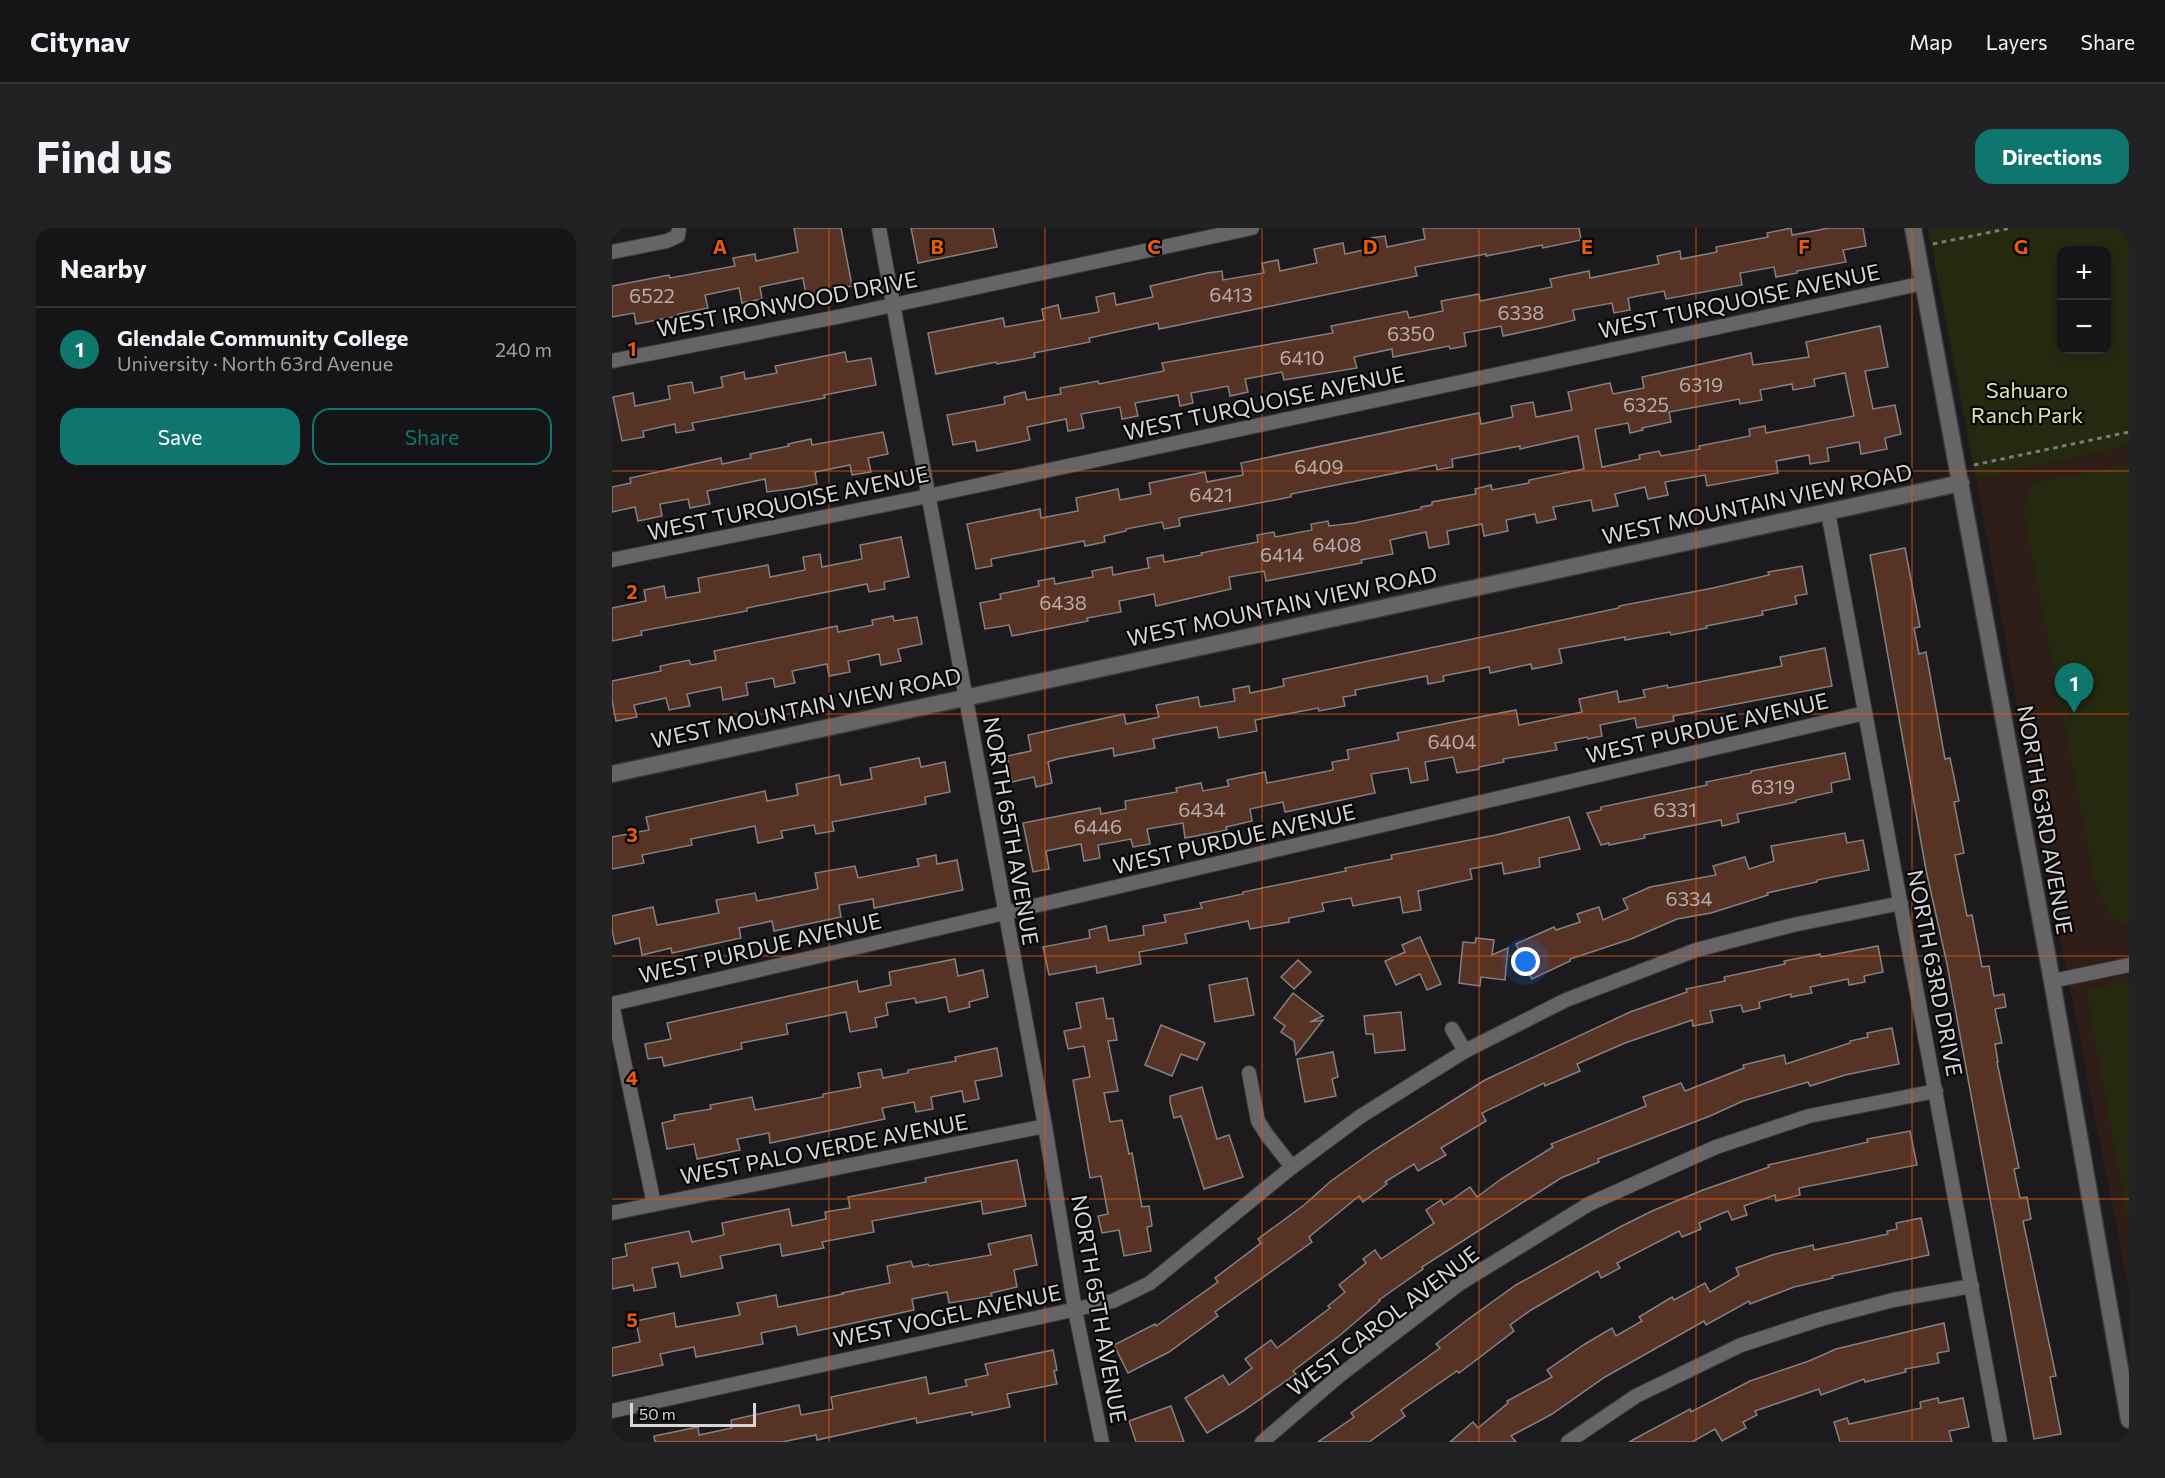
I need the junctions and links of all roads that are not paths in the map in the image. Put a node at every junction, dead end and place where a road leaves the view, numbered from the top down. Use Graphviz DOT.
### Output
graph roads {
  1 [pos="879,228"];
  2 [pos="1252,228"];
  3 [pos="1913,228"];
  4 [pos="678,232"];
  5 [pos="612,252"];
  6 [pos="1924,283"];
  7 [pos="893,305"];
  8 [pos="612,361"];
  9 [pos="1959,476"];
  10 [pos="928,496"];
  11 [pos="1828,512"];
  12 [pos="612,560"];
  13 [pos="965,697"];
  14 [pos="1865,713"];
  15 [pos="612,774"];
  16 [pos="1901,903"];
  17 [pos="1005,914"];
  18 [pos="2129,965"];
  19 [pos="2052,981"];
  20 [pos="612,1004"];
  21 [pos="1452,1029"];
  22 [pos="1466,1051"];
  23 [pos="1249,1073"];
  24 [pos="1936,1090"];
  25 [pos="1044,1126"];
  26 [pos="1292,1167"];
  27 [pos="654,1204"];
  28 [pos="612,1214"];
  29 [pos="1972,1286"];
  30 [pos="1075,1310"];
  31 [pos="612,1410"];
  32 [pos="2129,1420"];
  33 [pos="1102,1442"];
  34 [pos="1262,1442"];
  35 [pos="1568,1442"];
  36 [pos="2000,1442"];
  1 -- 7 [label="street, NORTH 65TH AVENUE"];
  2 -- 7 [label="street, WEST IRONWOOD DRIVE"];
  3 -- 6 [label="street, NORTH 63RD AVENUE"];
  4 -- 5 [label="street"];
  6 -- 9 [label="street, NORTH 63RD AVENUE"];
  6 -- 10 [label="street, WEST TURQUOISE AVENUE"];
  7 -- 8 [label="street, WEST IRONWOOD DRIVE"];
  7 -- 10 [label="street, NORTH 65TH AVENUE"];
  9 -- 11 [label="street, WEST MOUNTAIN VIEW ROAD"];
  9 -- 19 [label="street, NORTH 63RD AVENUE"];
  10 -- 12 [label="street, WEST TURQUOISE AVENUE"];
  10 -- 13 [label="street, NORTH 65TH AVENUE"];
  11 -- 13 [label="street, WEST MOUNTAIN VIEW ROAD"];
  11 -- 14 [label="street, NORTH 63RD DRIVE"];
  13 -- 15 [label="street, WEST MOUNTAIN VIEW ROAD"];
  13 -- 17 [label="street, NORTH 65TH AVENUE"];
  14 -- 16 [label="street, NORTH 63RD DRIVE"];
  14 -- 17 [label="street, WEST PURDUE AVENUE"];
  16 -- 22 [label="street, WEST VOGEL AVENUE"];
  16 -- 24 [label="street, NORTH 63RD DRIVE"];
  17 -- 20 [label="street, WEST PURDUE AVENUE"];
  17 -- 25 [label="street, NORTH 65TH AVENUE"];
  18 -- 19 [label="street"];
  19 -- 32 [label="street, NORTH 63RD AVENUE"];
  20 -- 27 [label="street"];
  21 -- 22 [label="street"];
  22 -- 26 [label="street, WEST VOGEL AVENUE"];
  23 -- 26 [label="street"];
  24 -- 29 [label="street, NORTH 63RD DRIVE"];
  24 -- 34 [label="street, WEST CAROL AVENUE"];
  25 -- 27 [label="street, WEST PALO VERDE AVENUE"];
  25 -- 30 [label="street, NORTH 65TH AVENUE"];
  26 -- 30 [label="street, WEST VOGEL AVENUE"];
  27 -- 28 [label="street, WEST PALO VERDE AVENUE"];
  29 -- 35 [label="street"];
  29 -- 36 [label="street, NORTH 63RD DRIVE"];
  30 -- 31 [label="street, WEST VOGEL AVENUE"];
  30 -- 33 [label="street, NORTH 65TH AVENUE"];
}
